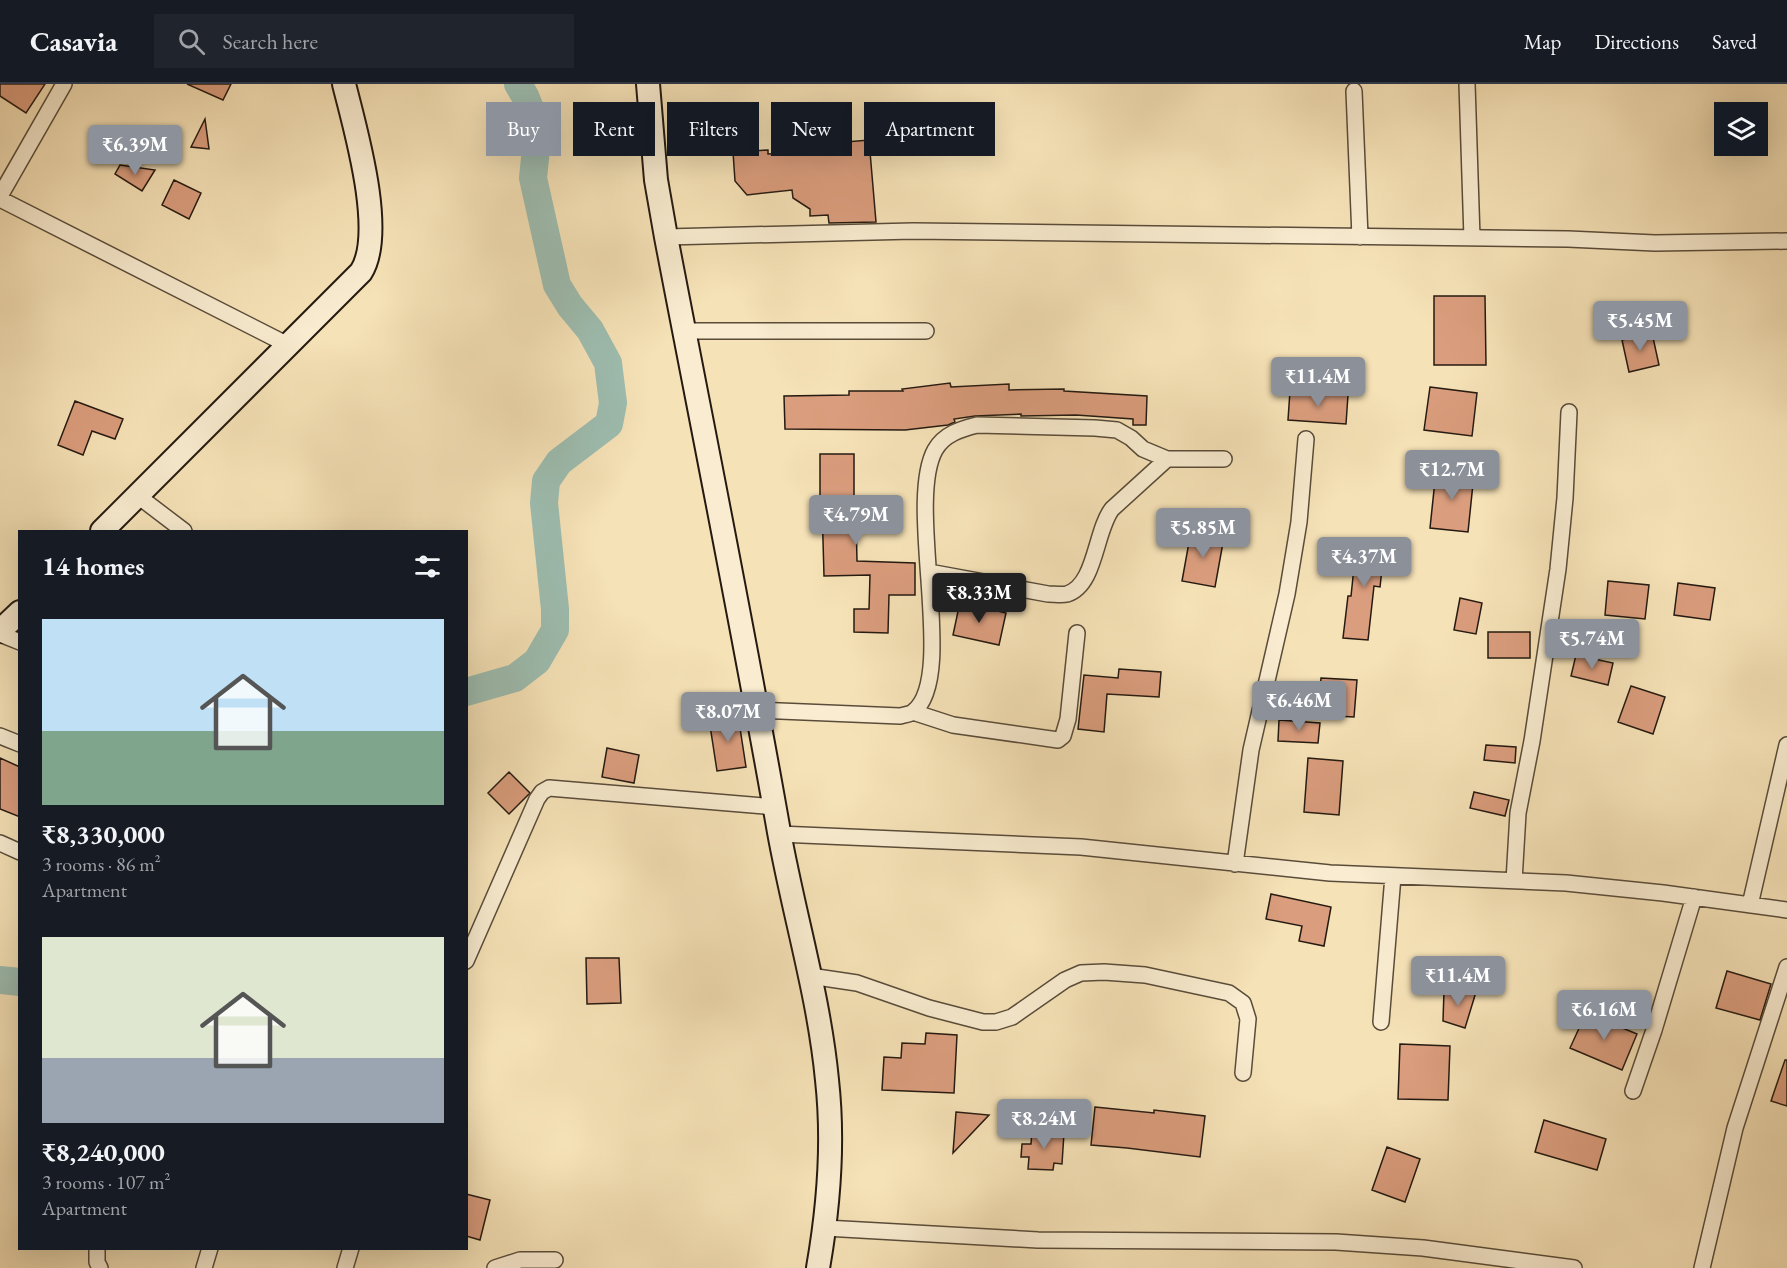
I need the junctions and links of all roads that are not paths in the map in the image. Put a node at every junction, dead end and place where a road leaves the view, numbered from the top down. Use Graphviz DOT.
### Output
graph roads {
  1 [pos="64,84"];
  2 [pos="344,84"];
  3 [pos="648,84"];
  4 [pos="1467,84"];
  5 [pos="1354,91"];
  6 [pos="0,198"];
  7 [pos="666,237"];
  8 [pos="1360,237"];
  9 [pos="1472,238"];
  10 [pos="1787,241"];
  11 [pos="684,331"];
  12 [pos="926,331"];
  13 [pos="288,345"];
  14 [pos="1569,412"];
  15 [pos="1306,439"];
  16 [pos="1167,459"];
  17 [pos="1224,459"];
  18 [pos="138,496"];
  19 [pos="103,530"];
  20 [pos="183,530"];
  21 [pos="929,572"];
  22 [pos="18,614"];
  23 [pos="0,632"];
  24 [pos="1077,633"];
  25 [pos="18,641"];
  26 [pos="756,710"];
  27 [pos="913,712"];
  28 [pos="0,736"];
  29 [pos="18,743"];
  30 [pos="1787,745"];
  31 [pos="775,807"];
  32 [pos="779,834"];
  33 [pos="0,843"];
  34 [pos="18,851"];
  35 [pos="1235,864"];
  36 [pos="1393,876"];
  37 [pos="1514,881"];
  38 [pos="1694,897"];
  39 [pos="1750,905"];
  40 [pos="1787,910"];
  41 [pos="468,956"];
  42 [pos="1787,967"];
  43 [pos="810,976"];
  44 [pos="1381,1022"];
  45 [pos="1243,1073"];
  46 [pos="1633,1091"];
  47 [pos="825,1228"];
  48 [pos="98,1250"];
  49 [pos="209,1250"];
  50 [pos="350,1250"];
  51 [pos="555,1260"];
  52 [pos="100,1268"];
  53 [pos="204,1268"];
  54 [pos="345,1268"];
  55 [pos="495,1268"];
  56 [pos="818,1268"];
  57 [pos="1574,1268"];
  58 [pos="1702,1268"];
  1 -- 6 [label="street"];
  2 -- 13 [label="main road"];
  3 -- 7 [label="main road"];
  4 -- 9 [label="street"];
  5 -- 8 [label="street"];
  6 -- 13 [label="street"];
  7 -- 8 [label="street"];
  7 -- 11 [label="main road"];
  8 -- 9 [label="street"];
  9 -- 10 [label="street"];
  11 -- 12 [label="street"];
  11 -- 26 [label="main road"];
  13 -- 18 [label="main road"];
  14 -- 37 [label="street"];
  15 -- 35 [label="street"];
  16 -- 17 [label="street"];
  16 -- 21 [label="street"];
  16 -- 21 [label="street"];
  18 -- 19 [label="main road"];
  18 -- 20 [label="street"];
  21 -- 27 [label="street"];
  22 -- 23 [label="main road"];
  23 -- 25 [label="street"];
  24 -- 27 [label="street"];
  26 -- 27 [label="street"];
  26 -- 31 [label="main road"];
  28 -- 29 [label="street"];
  30 -- 39 [label="street"];
  31 -- 32 [label="main road"];
  31 -- 41 [label="street"];
  32 -- 35 [label="street"];
  32 -- 43 [label="main road"];
  33 -- 34 [label="street"];
  35 -- 36 [label="street"];
  36 -- 37 [label="street"];
  36 -- 44 [label="street"];
  37 -- 38 [label="street"];
  38 -- 39 [label="street"];
  38 -- 46 [label="street"];
  39 -- 40 [label="street"];
  42 -- 58 [label="street"];
  43 -- 45 [label="street"];
  43 -- 47 [label="main road"];
  47 -- 56 [label="main road"];
  47 -- 57 [label="street"];
  48 -- 52 [label="street"];
  49 -- 53 [label="street"];
  50 -- 54 [label="street"];
  51 -- 55 [label="street"];
}
